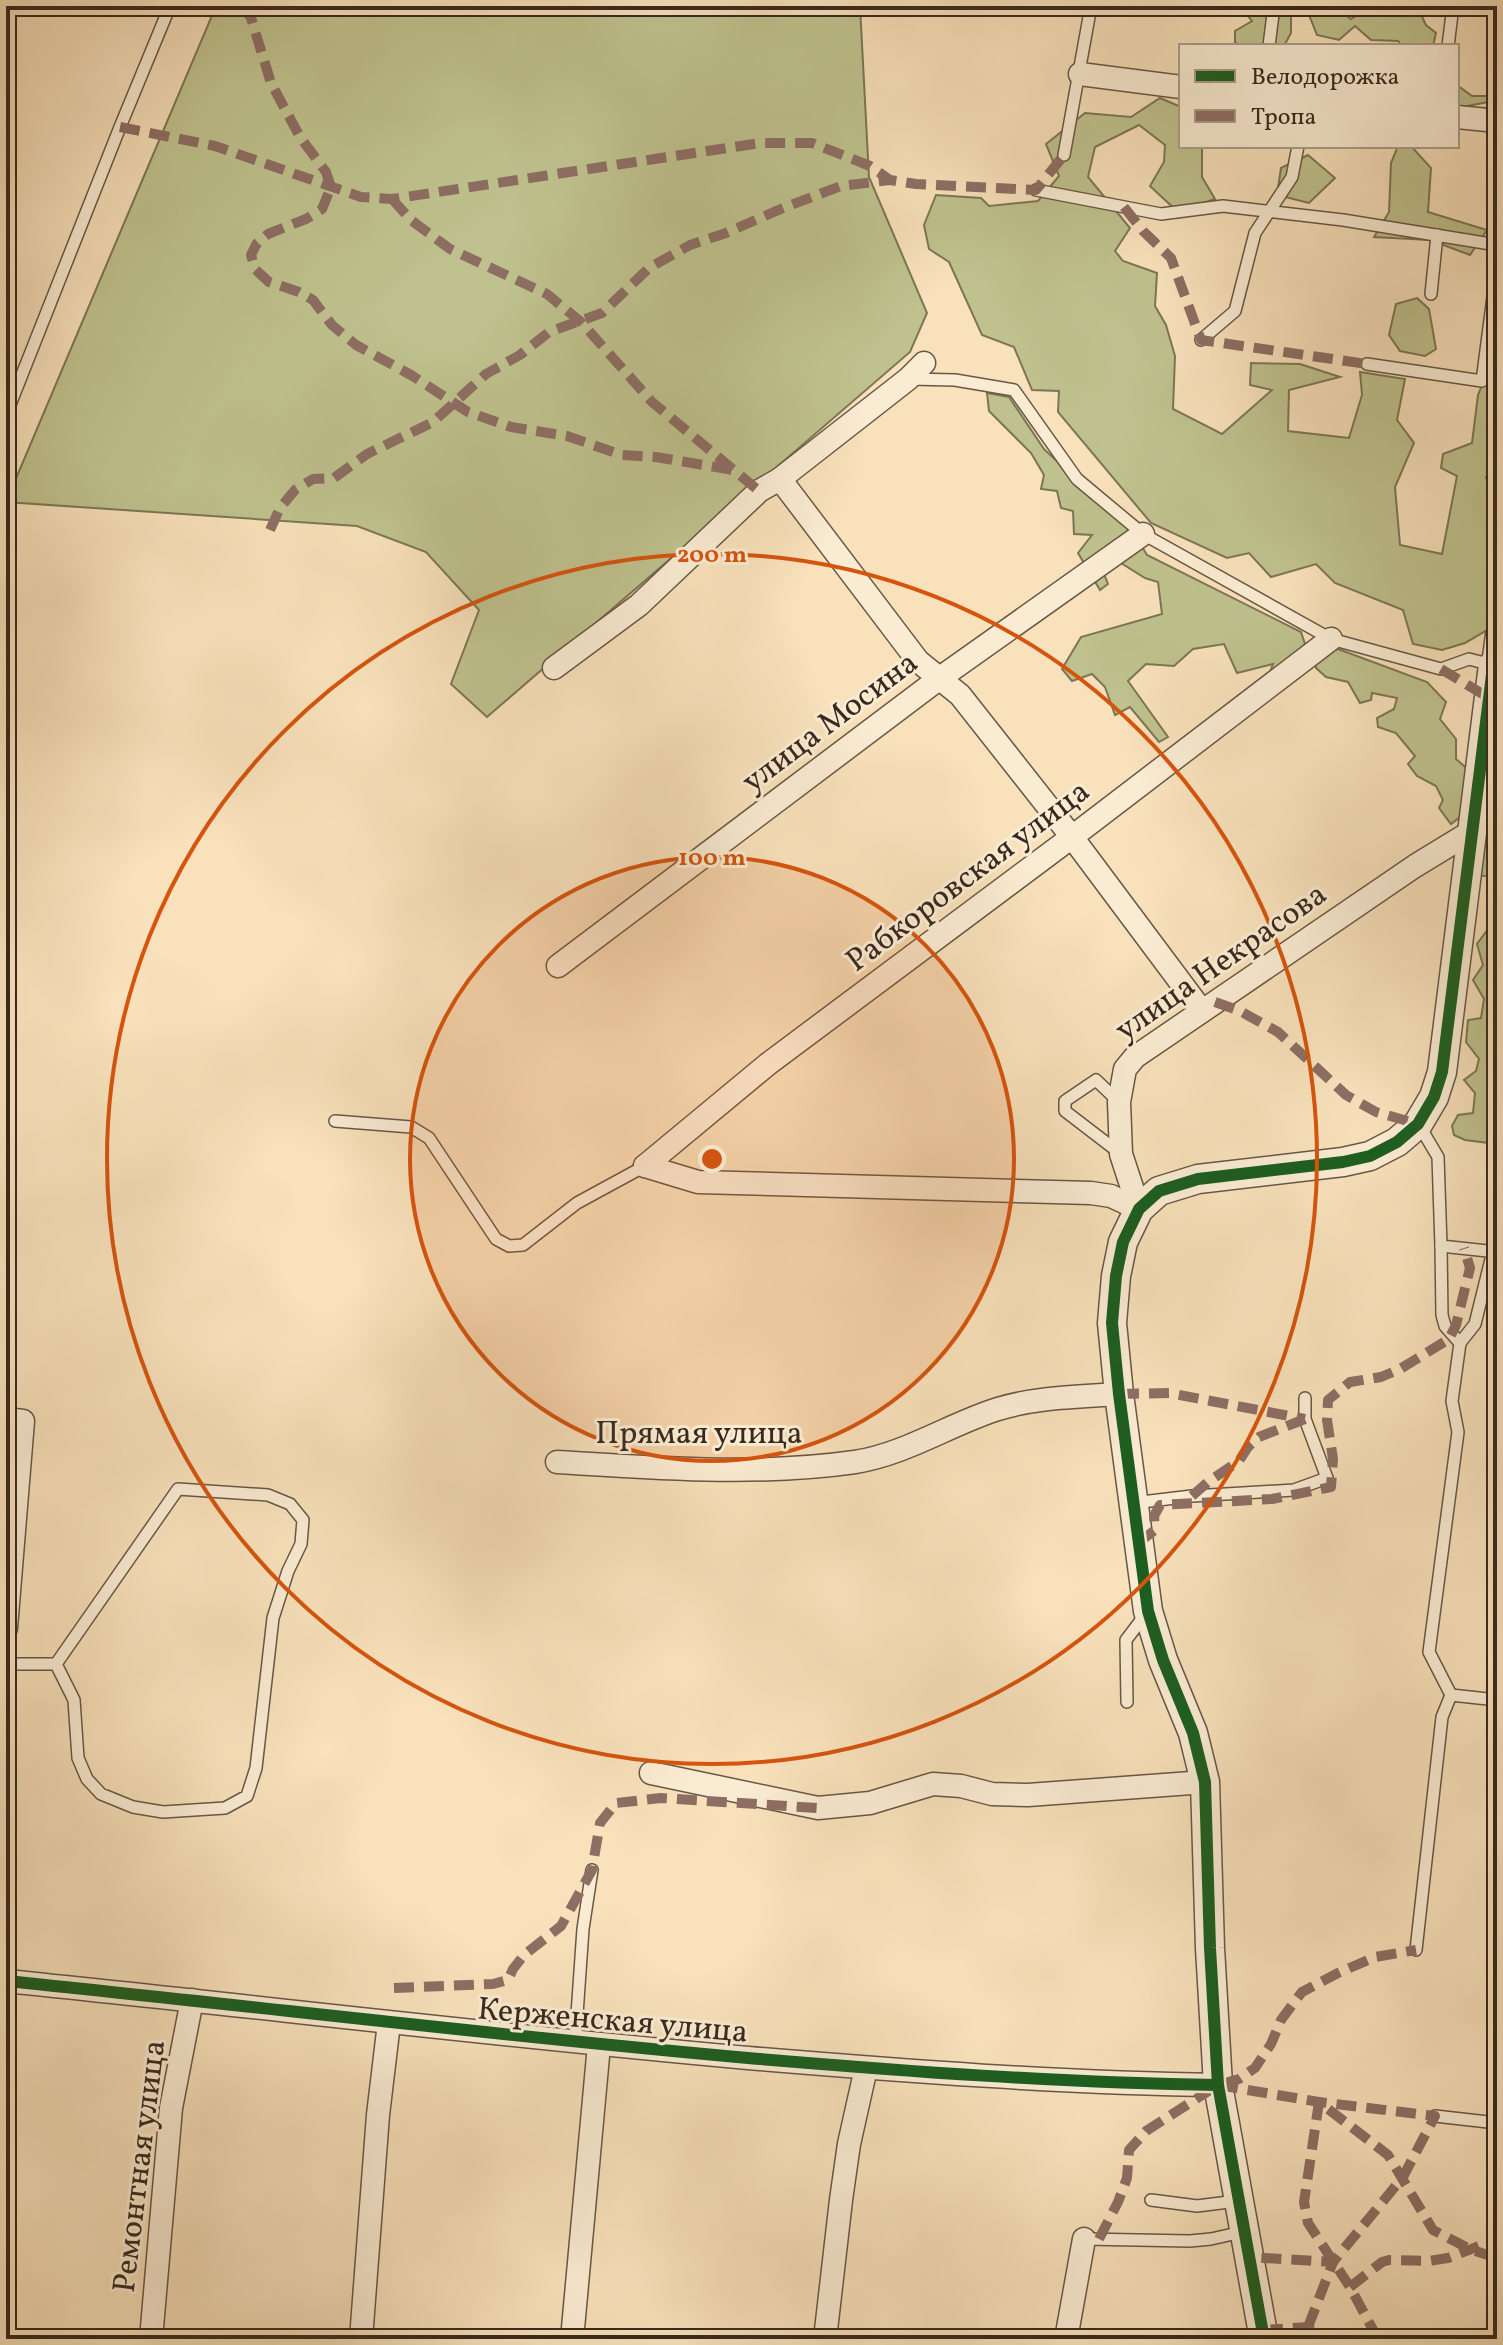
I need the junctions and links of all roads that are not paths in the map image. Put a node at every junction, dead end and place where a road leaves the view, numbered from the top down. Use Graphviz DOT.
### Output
graph roads {
  1 [pos="170,6"];
  2 [pos="1091,6"];
  3 [pos="1274,6"];
  4 [pos="1453,6"];
  5 [pos="1269,44"];
  6 [pos="1448,44"];
  7 [pos="1080,74"];
  8 [pos="1179,87"];
  9 [pos="1459,117"];
  10 [pos="1497,121"];
  11 [pos="1298,148"];
  12 [pos="1064,155"];
  13 [pos="1036,190"];
  14 [pos="1269,212"];
  15 [pos="1437,235"];
  16 [pos="1497,245"];
  17 [pos="1431,294"];
  18 [pos="1497,297"];
  19 [pos="1201,340"];
  20 [pos="1367,364"];
  21 [pos="916,371"];
  22 [pos="6,415"];
  23 [pos="780,479"];
  24 [pos="1143,534"];
  25 [pos="1497,635"];
  26 [pos="1331,639"];
  27 [pos="1495,665"];
  28 [pos="554,668"];
  29 [pos="940,678"];
  30 [pos="1474,830"];
  31 [pos="1072,837"];
  32 [pos="558,966"];
  33 [pos="1202,1011"];
  34 [pos="1119,1102"];
  35 [pos="335,1121"];
  36 [pos="1418,1124"];
  37 [pos="1121,1154"];
  38 [pos="645,1166"];
  39 [pos="1139,1209"];
  40 [pos="1441,1246"];
  41 [pos="1495,1251"];
  42 [pos="1460,1343"];
  43 [pos="1119,1394"];
  44 [pos="1305,1398"];
  45 [pos="14,1420"];
  46 [pos="557,1462"];
  47 [pos="1133,1503"];
  48 [pos="1148,1611"];
  49 [pos="6,1628"];
  50 [pos="6,1664"];
  51 [pos="56,1664"];
  52 [pos="1451,1695"];
  53 [pos="1497,1700"];
  54 [pos="1127,1702"];
  55 [pos="651,1773"];
  56 [pos="1205,1782"];
  57 [pos="592,1870"];
  58 [pos="1416,1950"];
  59 [pos="6,1981"];
  60 [pos="192,2000"];
  61 [pos="389,2023"];
  62 [pos="575,2043"];
  63 [pos="599,2045"];
  64 [pos="866,2068"];
  65 [pos="1218,2085"];
  66 [pos="1435,2116"];
  67 [pos="1497,2123"];
  68 [pos="1151,2200"];
  69 [pos="1238,2201"];
  70 [pos="1243,2232"];
  71 [pos="1084,2239"];
  72 [pos="151,2339"];
  73 [pos="361,2339"];
  74 [pos="572,2339"];
  75 [pos="825,2339"];
  76 [pos="1066,2339"];
  77 [pos="1264,2339"];
  1 -- 22 [label="lane"];
  2 -- 7 [label="lane"];
  3 -- 5 [label="lane"];
  4 -- 6 [label="lane"];
  7 -- 8 [label="street"];
  7 -- 12 [label="lane"];
  9 -- 10 [label="street"];
  11 -- 14 [label="lane"];
  13 -- 14 [label="lane"];
  14 -- 15 [label="lane"];
  14 -- 19 [label="lane"];
  15 -- 16 [label="lane"];
  15 -- 17 [label="lane"];
  18 -- 20 [label="lane"];
  21 -- 23 [label="street"];
  21 -- 24 [label="lane"];
  23 -- 28 [label="street"];
  23 -- 29 [label="street"];
  24 -- 26 [label="lane"];
  24 -- 29 [label="street, улица Мосина"];
  25 -- 27 [label="street"];
  26 -- 27 [label="lane"];
  26 -- 31 [label="street, Рабкоровская улица"];
  27 -- 30 [label="street"];
  29 -- 31 [label="street"];
  29 -- 32 [label="street, улица Мосина"];
  30 -- 33 [label="street, улица Некрасова"];
  30 -- 36 [label="street"];
  31 -- 33 [label="street"];
  31 -- 38 [label="street, Рабкоровская улица"];
  33 -- 34 [label="street, улица Некрасова"];
  34 -- 37 [label="street, улица Некрасова"];
  34 -- 37 [label="lane"];
  35 -- 38 [label="lane"];
  36 -- 39 [label="street"];
  36 -- 40 [label="lane"];
  37 -- 39 [label="street, улица Некрасова"];
  38 -- 39 [label="street"];
  39 -- 43 [label="street"];
  40 -- 41 [label="lane"];
  40 -- 42 [label="lane"];
  41 -- 42 [label="lane"];
  42 -- 52 [label="lane"];
  43 -- 46 [label="street, Прямая улица"];
  43 -- 47 [label="street"];
  44 -- 47 [label="lane"];
  45 -- 49 [label="street"];
  47 -- 48 [label="street"];
  48 -- 54 [label="lane"];
  48 -- 56 [label="street"];
  50 -- 51 [label="lane"];
  51 -- 51 [label="lane"];
  52 -- 53 [label="lane"];
  52 -- 58 [label="lane"];
  55 -- 56 [label="street"];
  56 -- 65 [label="street"];
  57 -- 62 [label="lane"];
  59 -- 60 [label="street, Керженская улица"];
  60 -- 61 [label="street, Керженская улица"];
  60 -- 72 [label="street, Ремонтная улица"];
  61 -- 62 [label="street, Керженская улица"];
  61 -- 73 [label="street"];
  62 -- 63 [label="street, Керженская улица"];
  63 -- 64 [label="street, Керженская улица"];
  63 -- 74 [label="street"];
  64 -- 65 [label="street, Керженская улица"];
  64 -- 75 [label="street"];
  65 -- 69 [label="street"];
  66 -- 67 [label="lane"];
  68 -- 69 [label="lane"];
  69 -- 70 [label="street"];
  70 -- 71 [label="lane"];
  70 -- 77 [label="street"];
  71 -- 76 [label="street"];
}
